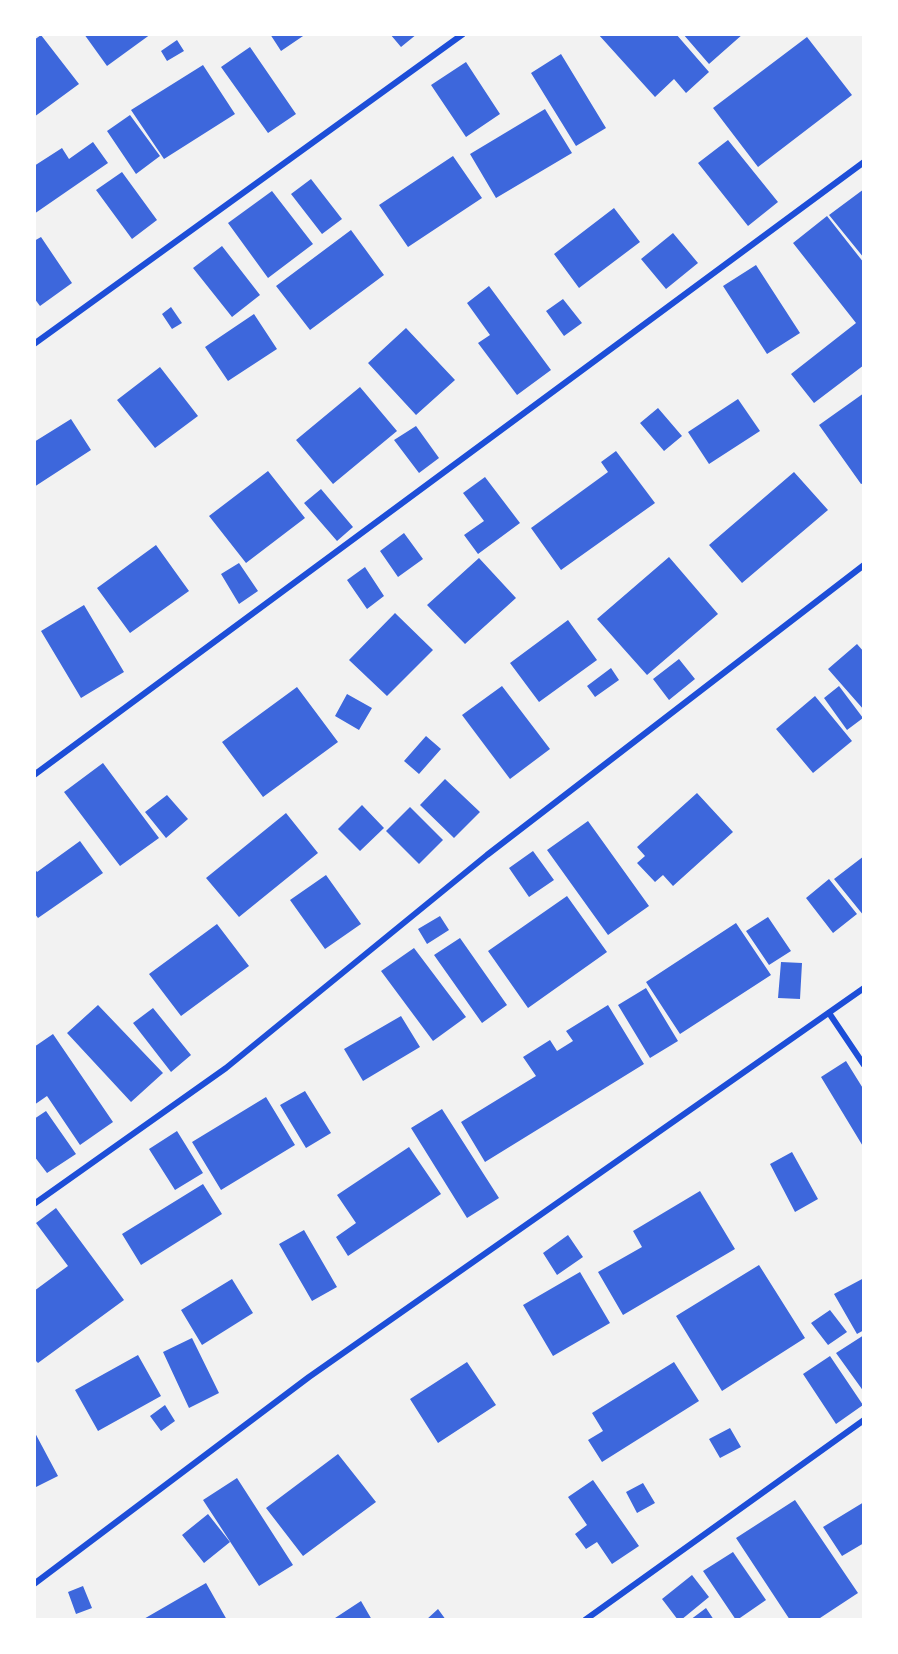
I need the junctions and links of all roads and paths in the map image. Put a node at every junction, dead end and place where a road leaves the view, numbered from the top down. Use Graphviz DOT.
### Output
graph roads {
  1 [pos="463,34"];
  2 [pos="864,162"];
  3 [pos="34,344"];
  4 [pos="864,565"];
  5 [pos="34,775"];
  6 [pos="864,988"];
  7 [pos="829,1013"];
  8 [pos="864,1065"];
  9 [pos="34,1204"];
  10 [pos="864,1420"];
  11 [pos="34,1584"];
  12 [pos="585,1620"];
  1 -- 3 [label="street"];
  2 -- 5 [label="street"];
  4 -- 9 [label="street"];
  6 -- 7 [label="street"];
  7 -- 8 [label="street"];
  7 -- 11 [label="street"];
  10 -- 12 [label="street"];
}
